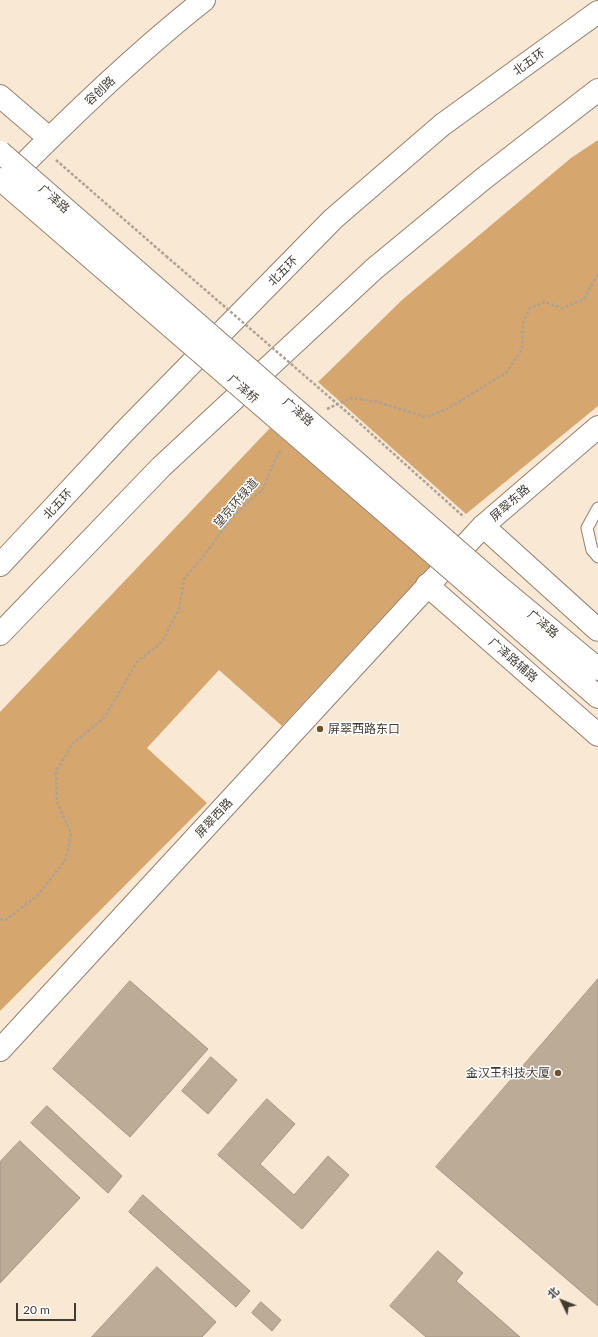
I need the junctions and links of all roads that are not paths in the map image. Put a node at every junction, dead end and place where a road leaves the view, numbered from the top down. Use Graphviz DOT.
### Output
graph roads {
  1 [pos="204,0"];
  2 [pos="598,12"];
  3 [pos="598,90"];
  4 [pos="0,96"];
  5 [pos="45,143"];
  6 [pos="0,152"];
  7 [pos="0,179"];
  8 [pos="0,188"];
  9 [pos="598,427"];
  10 [pos="598,508"];
  11 [pos="481,528"];
  12 [pos="598,558"];
  13 [pos="0,565"];
  14 [pos="427,585"];
  15 [pos="492,592"];
  16 [pos="598,630"];
  17 [pos="0,634"];
  18 [pos="598,670"];
  19 [pos="598,697"];
  20 [pos="598,735"];
  21 [pos="0,1050"];
  1 -- 5 [label="main road, 容创路"];
  2 -- 13 [label="main road, 北五环"];
  3 -- 17 [label="main road"];
  4 -- 5 [label="main road"];
  5 -- 8 [label="main road, 容创路"];
  6 -- 15 [label="main road, 广泽路, bridge"];
  7 -- 15 [label="main road, 广泽桥, bridge"];
  9 -- 11 [label="main road, 屏翠东路"];
  10 -- 12 [label="lane"];
  11 -- 14 [label="main road, 屏翠东路"];
  11 -- 16 [label="main road"];
  14 -- 20 [label="main road, 广泽路辅路"];
  14 -- 21 [label="main road, 屏翠西路"];
  15 -- 18 [label="main road, 广泽路"];
  15 -- 19 [label="main road, 广泽路"];
}
